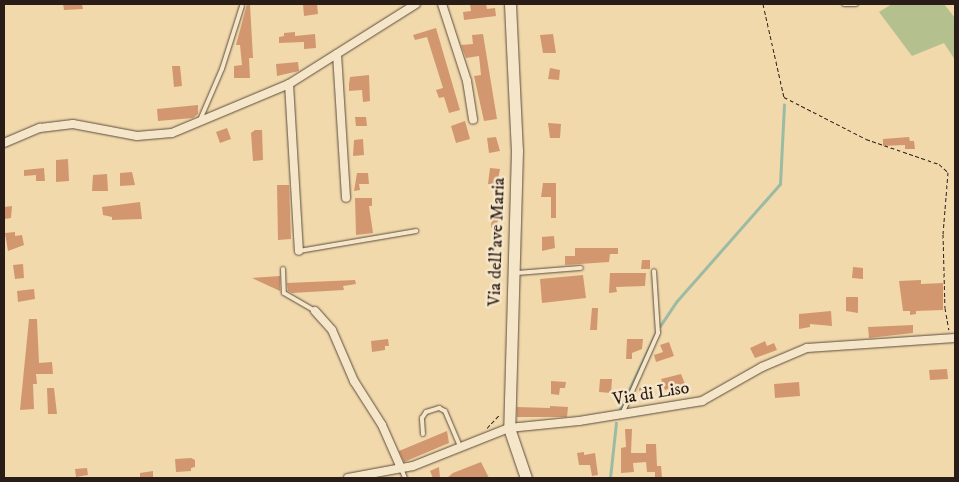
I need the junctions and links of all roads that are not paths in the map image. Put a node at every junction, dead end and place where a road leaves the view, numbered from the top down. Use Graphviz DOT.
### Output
graph roads {
  1 [pos="416,4"];
  2 [pos="442,4"];
  3 [pos="510,4"];
  4 [pos="844,4"];
  5 [pos="856,4"];
  6 [pos="242,6"];
  7 [pos="337,54"];
  8 [pos="289,84"];
  9 [pos="473,120"];
  10 [pos="199,122"];
  11 [pos="4,143"];
  12 [pos="346,198"];
  13 [pos="416,231"];
  14 [pos="300,251"];
  15 [pos="581,268"];
  16 [pos="283,269"];
  17 [pos="654,272"];
  18 [pos="513,273"];
  19 [pos="315,311"];
  20 [pos="952,338"];
  21 [pos="622,414"];
  22 [pos="508,428"];
  23 [pos="423,434"];
  24 [pos="460,446"];
  25 [pos="401,468"];
  26 [pos="348,478"];
  27 [pos="405,478"];
  28 [pos="526,478"];
  1 -- 7 [label="street"];
  2 -- 9 [label="street"];
  3 -- 18 [label="street, Via dell'ave Maria"];
  4 -- 5 [label="lane"];
  6 -- 10 [label="lane"];
  7 -- 8 [label="street"];
  7 -- 12 [label="street"];
  8 -- 10 [label="street"];
  8 -- 14 [label="street"];
  10 -- 11 [label="street"];
  13 -- 14 [label="lane"];
  15 -- 18 [label="lane"];
  16 -- 19 [label="lane"];
  17 -- 21 [label="lane"];
  18 -- 22 [label="street, Via dell'ave Maria"];
  19 -- 25 [label="street"];
  20 -- 21 [label="street, Via di Liso"];
  21 -- 22 [label="street, Via di Liso"];
  22 -- 24 [label="street, Via di Liso"];
  22 -- 28 [label="street, Via dell'ave Maria"];
  23 -- 24 [label="lane"];
  24 -- 25 [label="street, Via di Liso"];
  25 -- 26 [label="street, Via di Liso"];
  25 -- 27 [label="lane"];
}
